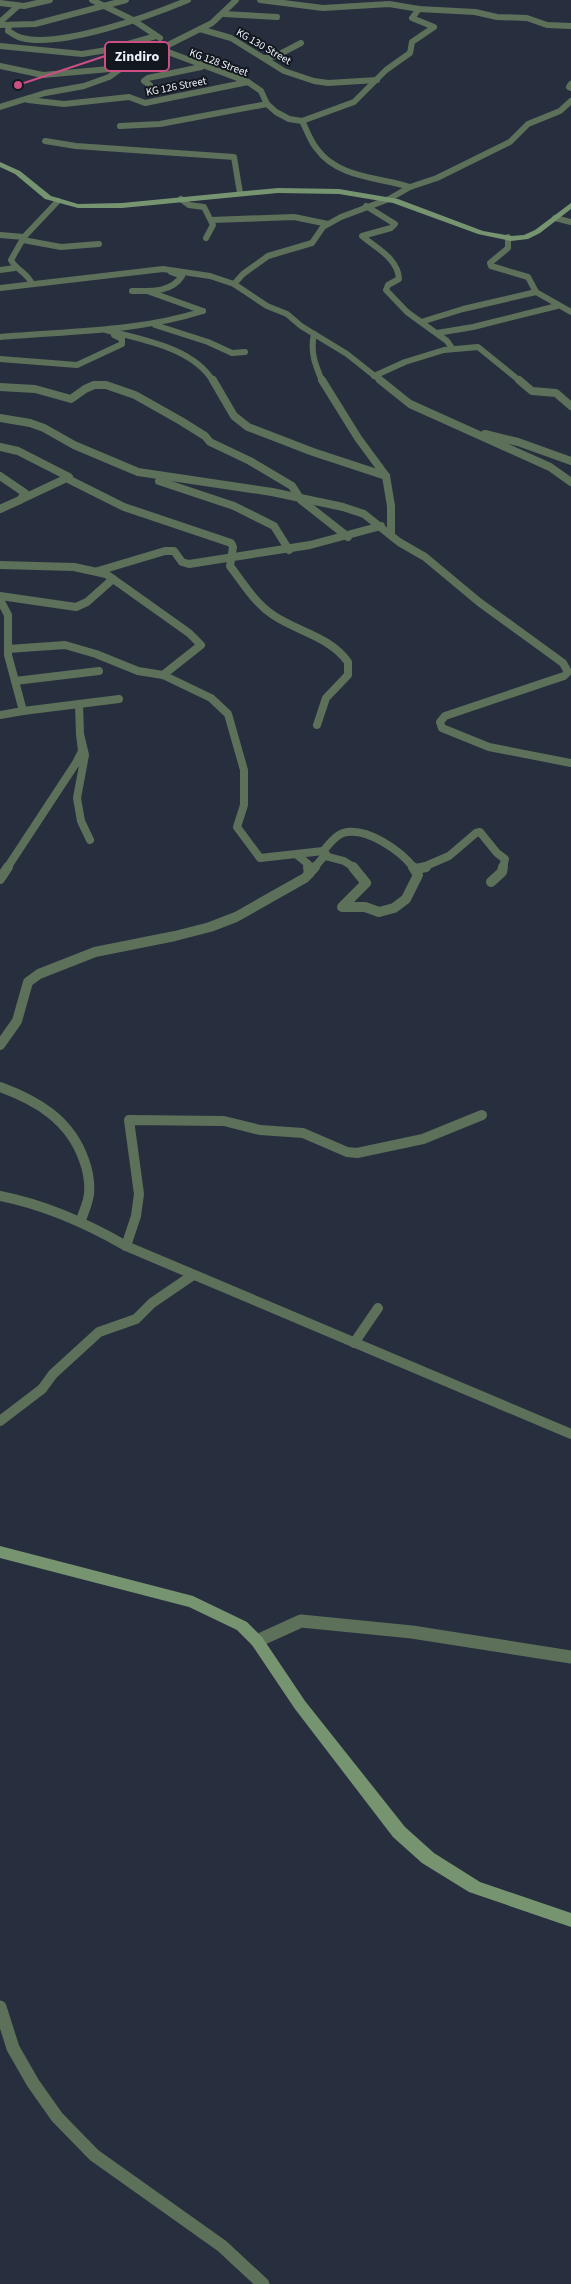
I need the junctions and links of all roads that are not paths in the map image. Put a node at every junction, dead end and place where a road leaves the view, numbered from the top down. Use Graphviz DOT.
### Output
graph roads {
  1 [pos="50,0"];
  2 [pos="92,0"];
  3 [pos="126,0"];
  4 [pos="188,0"];
  5 [pos="236,0"];
  6 [pos="260,0"];
  7 [pos="0,3"];
  8 [pos="18,6"];
  9 [pos="106,6"];
  10 [pos="420,9"];
  11 [pos="224,14"];
  12 [pos="277,17"];
  13 [pos="133,20"];
  14 [pos="0,23"];
  15 [pos="9,25"];
  16 [pos="571,26"];
  17 [pos="200,29"];
  18 [pos="156,36"];
  19 [pos="38,40"];
  20 [pos="301,43"];
  21 [pos="171,44"];
  22 [pos="0,46"];
  23 [pos="160,49"];
  24 [pos="44,51"];
  25 [pos="265,58"];
  26 [pos="0,66"];
  27 [pos="202,66"];
  28 [pos="122,68"];
  29 [pos="377,80"];
  30 [pos="248,82"];
  31 [pos="571,84"];
  32 [pos="150,85"];
  33 [pos="571,88"];
  34 [pos="20,100"];
  35 [pos="571,101"];
  36 [pos="267,104"];
  37 [pos="0,107"];
  38 [pos="302,121"];
  39 [pos="120,126"];
  40 [pos="46,141"];
  41 [pos="0,164"];
  42 [pos="410,187"];
  43 [pos="240,193"];
  44 [pos="181,199"];
  45 [pos="389,199"];
  46 [pos="58,201"];
  47 [pos="571,205"];
  48 [pos="366,206"];
  49 [pos="555,218"];
  50 [pos="212,220"];
  51 [pos="571,222"];
  52 [pos="328,224"];
  53 [pos="0,235"];
  54 [pos="508,237"];
  55 [pos="206,238"];
  56 [pos="23,239"];
  57 [pos="99,244"];
  58 [pos="0,261"];
  59 [pos="13,265"];
  60 [pos="160,269"];
  61 [pos="0,270"];
  62 [pos="32,284"];
  63 [pos="234,284"];
  64 [pos="0,288"];
  65 [pos="132,291"];
  66 [pos="147,291"];
  67 [pos="536,292"];
  68 [pos="557,306"];
  69 [pos="571,312"];
  70 [pos="421,322"];
  71 [pos="154,325"];
  72 [pos="103,330"];
  73 [pos="437,333"];
  74 [pos="314,334"];
  75 [pos="0,337"];
  76 [pos="452,348"];
  77 [pos="245,352"];
  78 [pos="0,359"];
  79 [pos="374,376"];
  80 [pos="0,387"];
  81 [pos="571,406"];
  82 [pos="0,418"];
  83 [pos="459,428"];
  84 [pos="0,447"];
  85 [pos="571,461"];
  86 [pos="140,473"];
  87 [pos="0,476"];
  88 [pos="386,476"];
  89 [pos="68,478"];
  90 [pos="571,482"];
  91 [pos="299,497"];
  92 [pos="20,500"];
  93 [pos="0,509"];
  94 [pos="381,526"];
  95 [pos="391,535"];
  96 [pos="348,537"];
  97 [pos="289,550"];
  98 [pos="231,559"];
  99 [pos="0,565"];
  100 [pos="98,571"];
  101 [pos="113,579"];
  102 [pos="0,596"];
  103 [pos="0,600"];
  104 [pos="8,649"];
  105 [pos="99,671"];
  106 [pos="163,675"];
  107 [pos="15,681"];
  108 [pos="119,699"];
  109 [pos="79,704"];
  110 [pos="23,711"];
  111 [pos="0,715"];
  112 [pos="317,725"];
  113 [pos="80,734"];
  114 [pos="571,763"];
  115 [pos="90,840"];
  116 [pos="297,854"];
  117 [pos="324,854"];
  118 [pos="416,869"];
  119 [pos="309,874"];
  120 [pos="0,879"];
  121 [pos="491,882"];
  122 [pos="0,1045"];
  123 [pos="0,1087"];
  124 [pos="482,1115"];
  125 [pos="0,1195"];
  126 [pos="81,1220"];
  127 [pos="126,1246"];
  128 [pos="193,1274"];
  129 [pos="378,1308"];
  130 [pos="354,1343"];
  131 [pos="0,1421"];
  132 [pos="571,1434"];
  133 [pos="0,1552"];
  134 [pos="257,1641"];
  135 [pos="571,1657"];
  136 [pos="571,1920"];
  137 [pos="0,2007"];
  138 [pos="263,2284"];
  1 -- 8 [label="street"];
  2 -- 9 [label="street"];
  3 -- 9 [label="street"];
  4 -- 13 [label="street"];
  5 -- 11 [label="street"];
  6 -- 10 [label="street"];
  7 -- 8 [label="street"];
  8 -- 14 [label="street"];
  9 -- 13 [label="street"];
  9 -- 15 [label="street"];
  10 -- 16 [label="street"];
  10 -- 29 [label="street"];
  11 -- 12 [label="street"];
  11 -- 17 [label="street"];
  13 -- 18 [label="street"];
  13 -- 19 [label="street"];
  14 -- 15 [label="street"];
  15 -- 19 [label="street"];
  17 -- 21 [label="street"];
  17 -- 25 [label="street, KG 130 Street"];
  18 -- 21 [label="street"];
  18 -- 24 [label="street"];
  19 -- 24 [label="street"];
  20 -- 25 [label="street"];
  21 -- 23 [label="street"];
  22 -- 24 [label="street"];
  23 -- 27 [label="street, KG 128 Street"];
  23 -- 28 [label="street"];
  25 -- 29 [label="street, KG 130 Street"];
  26 -- 28 [label="street"];
  27 -- 30 [label="street, KG 128 Street"];
  27 -- 32 [label="street"];
  28 -- 34 [label="street"];
  29 -- 38 [label="street"];
  30 -- 34 [label="street, KG 126 Street"];
  30 -- 36 [label="street, KG 128 Street"];
  31 -- 33 [label="street"];
  34 -- 37 [label="street"];
  35 -- 42 [label="street"];
  36 -- 38 [label="street, KG 128 Street"];
  36 -- 39 [label="street"];
  38 -- 42 [label="street"];
  40 -- 43 [label="street"];
  41 -- 46 [label="main road"];
  42 -- 45 [label="street"];
  43 -- 44 [label="main road"];
  43 -- 45 [label="main road"];
  44 -- 46 [label="main road"];
  44 -- 50 [label="street"];
  45 -- 48 [label="street"];
  45 -- 54 [label="main road"];
  46 -- 56 [label="street"];
  47 -- 49 [label="main road"];
  48 -- 52 [label="street"];
  48 -- 70 [label="street"];
  49 -- 51 [label="street"];
  49 -- 54 [label="main road"];
  50 -- 52 [label="street"];
  50 -- 55 [label="street"];
  52 -- 63 [label="street"];
  53 -- 56 [label="street"];
  54 -- 67 [label="street"];
  56 -- 57 [label="street"];
  56 -- 59 [label="street"];
  58 -- 59 [label="street"];
  59 -- 61 [label="street"];
  59 -- 62 [label="street"];
  60 -- 62 [label="street"];
  60 -- 63 [label="street"];
  60 -- 66 [label="street"];
  62 -- 64 [label="street"];
  63 -- 74 [label="street"];
  65 -- 66 [label="street"];
  66 -- 71 [label="street"];
  67 -- 68 [label="street"];
  67 -- 70 [label="street"];
  68 -- 69 [label="street"];
  68 -- 73 [label="street"];
  70 -- 73 [label="street"];
  71 -- 72 [label="street"];
  71 -- 77 [label="street"];
  72 -- 75 [label="street"];
  72 -- 78 [label="street"];
  72 -- 88 [label="street"];
  73 -- 76 [label="street"];
  74 -- 79 [label="street"];
  74 -- 88 [label="street"];
  76 -- 79 [label="street"];
  76 -- 81 [label="street"];
  79 -- 83 [label="street"];
  80 -- 91 [label="street"];
  82 -- 86 [label="street"];
  83 -- 85 [label="street"];
  83 -- 90 [label="street"];
  84 -- 89 [label="street"];
  86 -- 91 [label="street"];
  86 -- 97 [label="street"];
  87 -- 92 [label="street"];
  88 -- 95 [label="street"];
  89 -- 92 [label="street"];
  89 -- 98 [label="street"];
  91 -- 94 [label="street"];
  91 -- 96 [label="street"];
  92 -- 93 [label="street"];
  94 -- 95 [label="street"];
  94 -- 96 [label="street"];
  95 -- 114 [label="street"];
  96 -- 97 [label="street"];
  97 -- 98 [label="street"];
  98 -- 100 [label="street"];
  98 -- 112 [label="street"];
  99 -- 100 [label="street"];
  100 -- 101 [label="street"];
  101 -- 102 [label="street"];
  101 -- 106 [label="street"];
  103 -- 104 [label="street"];
  104 -- 106 [label="street"];
  104 -- 107 [label="street"];
  105 -- 107 [label="street"];
  106 -- 116 [label="street"];
  107 -- 110 [label="street"];
  108 -- 109 [label="street"];
  109 -- 110 [label="street"];
  109 -- 113 [label="street"];
  110 -- 111 [label="street"];
  113 -- 115 [label="street"];
  113 -- 120 [label="street"];
  116 -- 117 [label="street"];
  116 -- 119 [label="street"];
  117 -- 118 [label="street"];
  117 -- 118 [label="street"];
  117 -- 119 [label="street"];
  118 -- 121 [label="street"];
  119 -- 122 [label="street"];
  123 -- 126 [label="street"];
  124 -- 127 [label="street"];
  125 -- 126 [label="street"];
  126 -- 127 [label="street"];
  127 -- 128 [label="street"];
  128 -- 130 [label="street"];
  128 -- 131 [label="street"];
  129 -- 130 [label="street"];
  130 -- 132 [label="street"];
  133 -- 134 [label="main road"];
  134 -- 135 [label="street"];
  134 -- 136 [label="main road"];
  137 -- 138 [label="street"];
}
